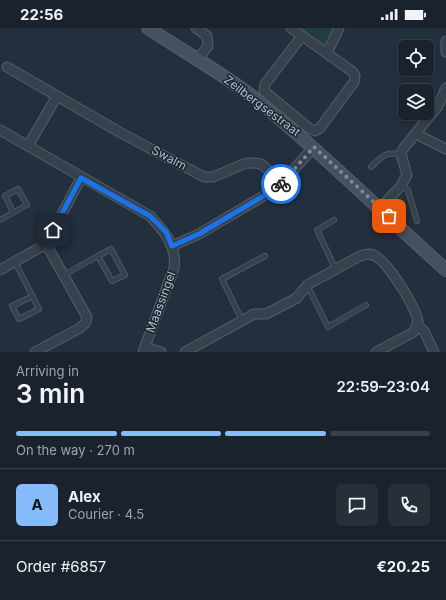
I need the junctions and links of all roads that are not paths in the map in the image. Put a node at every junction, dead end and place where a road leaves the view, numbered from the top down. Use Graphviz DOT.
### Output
graph roads {
  1 [pos="148,28"];
  2 [pos="196,28"];
  3 [pos="291,28"];
  4 [pos="339,28"];
  5 [pos="302,36"];
  6 [pos="446,41"];
  7 [pos="446,52"];
  8 [pos="327,53"];
  9 [pos="198,59"];
  10 [pos="7,67"];
  11 [pos="446,88"];
  12 [pos="57,96"];
  13 [pos="0,130"];
  14 [pos="416,134"];
  15 [pos="28,146"];
  16 [pos="314,147"];
  17 [pos="446,149"];
  18 [pos="401,154"];
  19 [pos="371,167"];
  20 [pos="81,178"];
  21 [pos="283,182"];
  22 [pos="401,186"];
  23 [pos="380,208"];
  24 [pos="14,212"];
  25 [pos="0,220"];
  26 [pos="334,220"];
  27 [pos="417,221"];
  28 [pos="46,244"];
  29 [pos="172,246"];
  30 [pos="98,256"];
  31 [pos="265,256"];
  32 [pos="15,262"];
  33 [pos="1,268"];
  34 [pos="336,270"];
  35 [pos="446,270"];
  36 [pos="64,275"];
  37 [pos="307,285"];
  38 [pos="33,296"];
  39 [pos="366,305"];
  40 [pos="242,320"];
  41 [pos="417,325"];
  42 [pos="144,349"];
  43 [pos="35,352"];
  44 [pos="161,352"];
  45 [pos="185,352"];
  46 [pos="376,352"];
  47 [pos="434,352"];
  1 -- 9 [label="street, Zeilbergsestraat"];
  2 -- 9 [label="street"];
  3 -- 5 [label="street"];
  4 -- 8 [label="street"];
  5 -- 8 [label="street"];
  5 -- 8 [label="street"];
  6 -- 7 [label="street"];
  9 -- 16 [label="street, Zeilbergsestraat"];
  10 -- 12 [label="street, Swalm"];
  11 -- 14 [label="street"];
  12 -- 15 [label="street"];
  12 -- 21 [label="street, Swalm"];
  13 -- 15 [label="street, Maassingel"];
  14 -- 17 [label="street"];
  14 -- 18 [label="street"];
  15 -- 20 [label="street, Maassingel"];
  16 -- 21 [label="street"];
  16 -- 23 [label="street, Zeilbergsestraat"];
  18 -- 19 [label="lane"];
  18 -- 22 [label="street"];
  20 -- 28 [label="street"];
  20 -- 29 [label="street, Maassingel"];
  21 -- 29 [label="street"];
  22 -- 23 [label="street"];
  22 -- 27 [label="lane"];
  23 -- 35 [label="street, Zeilbergsestraat"];
  24 -- 24 [label="lane"];
  24 -- 25 [label="lane"];
  26 -- 34 [label="lane"];
  28 -- 32 [label="street"];
  28 -- 36 [label="street"];
  29 -- 42 [label="street, Maassingel"];
  30 -- 30 [label="lane"];
  30 -- 36 [label="lane"];
  31 -- 40 [label="lane"];
  32 -- 33 [label="street"];
  32 -- 38 [label="lane"];
  34 -- 37 [label="street"];
  34 -- 41 [label="street"];
  36 -- 43 [label="street"];
  37 -- 39 [label="lane"];
  37 -- 40 [label="street"];
  38 -- 38 [label="lane"];
  40 -- 45 [label="street"];
  41 -- 46 [label="street"];
  41 -- 47 [label="street"];
  42 -- 44 [label="street"];
}
